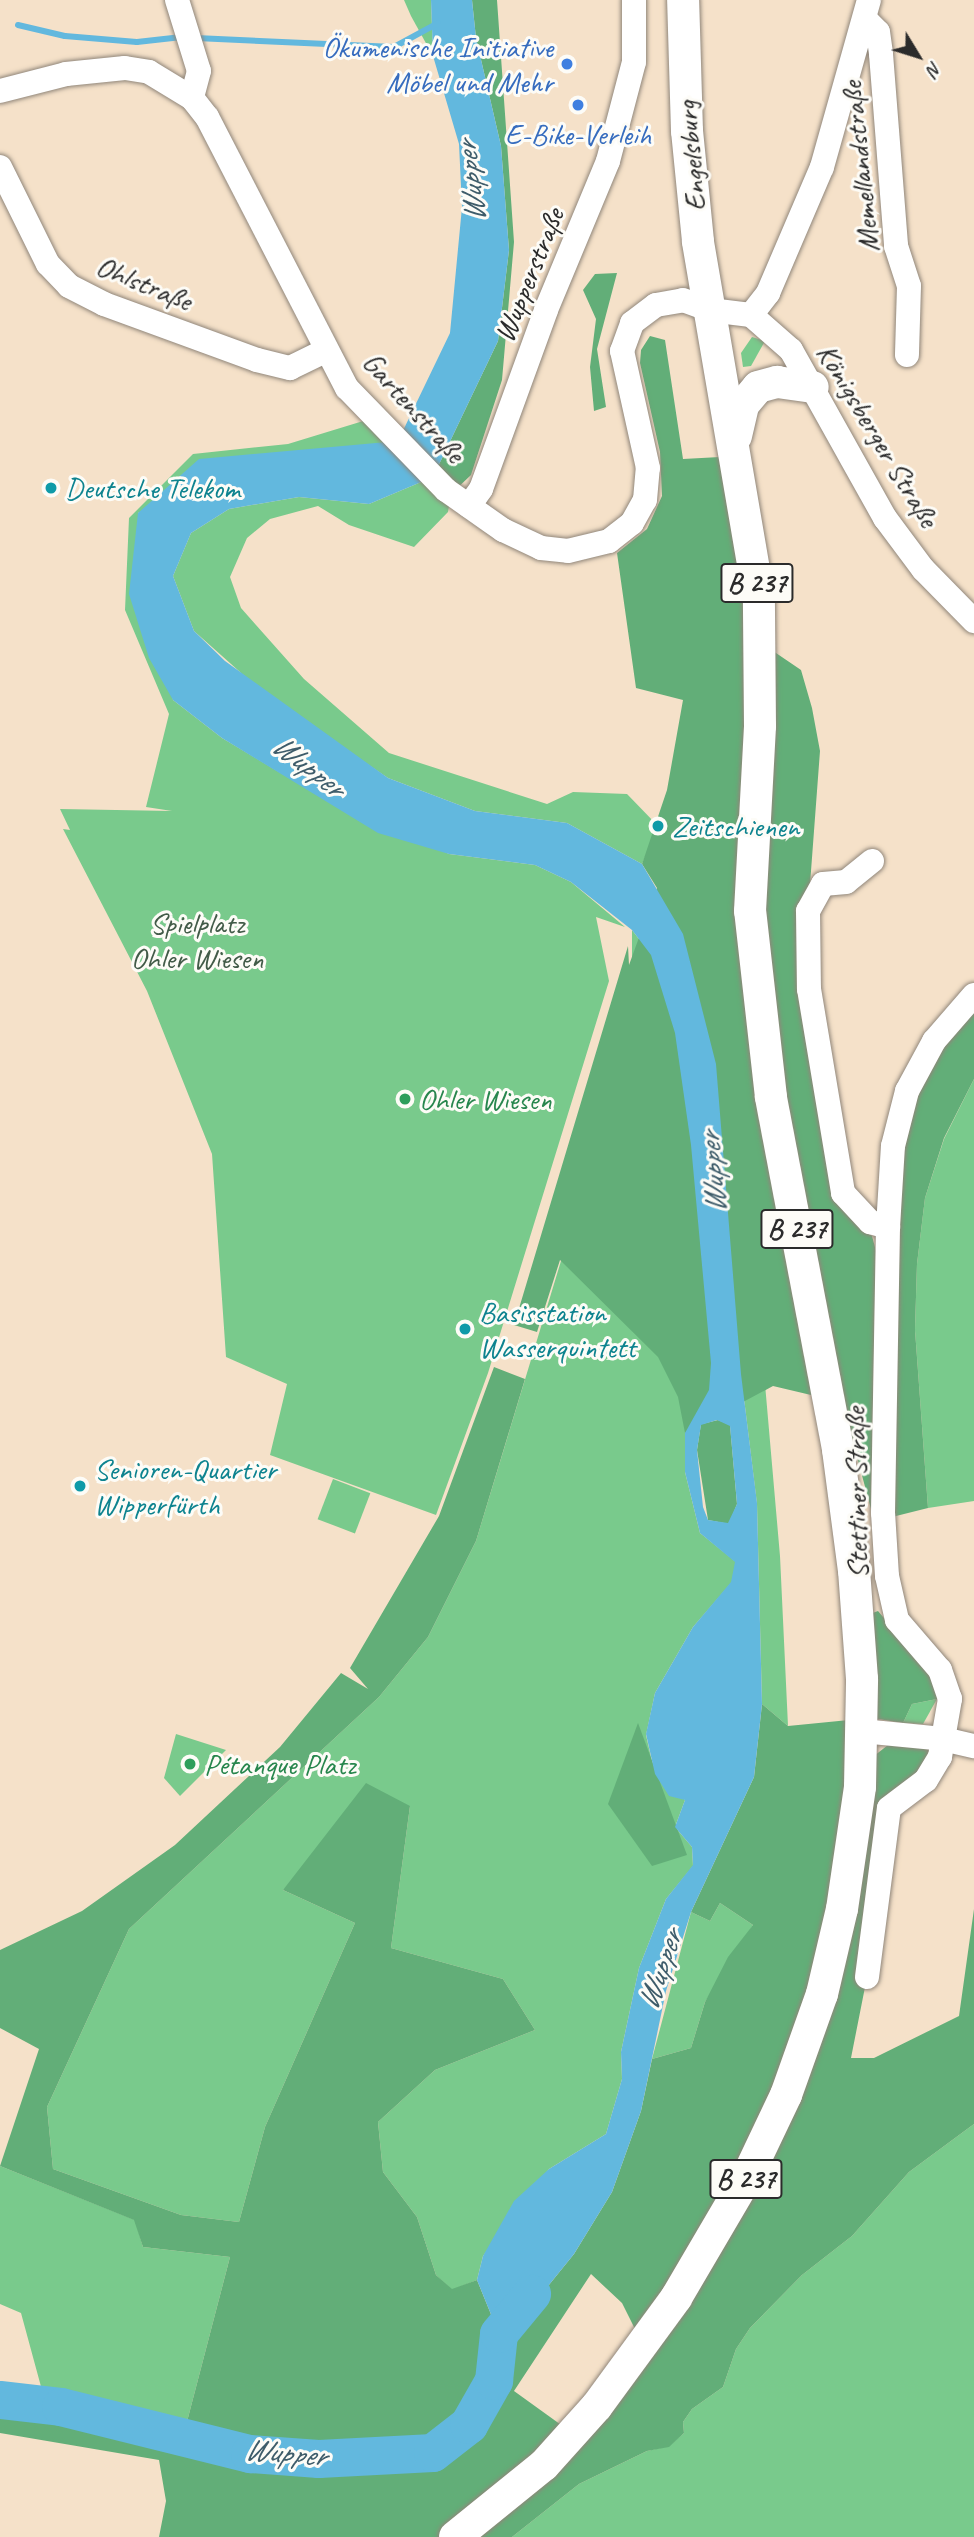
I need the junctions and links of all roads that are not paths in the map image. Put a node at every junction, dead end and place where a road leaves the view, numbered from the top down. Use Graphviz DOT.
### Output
graph roads {
  1 [pos="177,0"];
  2 [pos="634,0"];
  3 [pos="683,0"];
  4 [pos="867,10"];
  5 [pos="0,91"];
  6 [pos="192,98"];
  7 [pos="0,167"];
  8 [pos="697,305"];
  9 [pos="751,315"];
  10 [pos="325,351"];
  11 [pos="907,355"];
  12 [pos="813,387"];
  13 [pos="735,441"];
  14 [pos="469,506"];
  15 [pos="974,621"];
  16 [pos="872,861"];
  17 [pos="974,995"];
  18 [pos="888,1227"];
  19 [pos="862,1731"];
  20 [pos="943,1740"];
  21 [pos="974,1746"];
  22 [pos="867,1977"];
  23 [pos="454,2537"];
  1 -- 6 [label="street"];
  2 -- 14 [label="street, Wupperstraße"];
  3 -- 8 [label="main road, Engelsburg / B 237"];
  4 -- 9 [label="street, Memellandstraße"];
  4 -- 11 [label="street, Memellandstraße"];
  5 -- 6 [label="street, Gartenstraße"];
  6 -- 10 [label="street, Gartenstraße"];
  7 -- 10 [label="street, Ohlstraße"];
  8 -- 9 [label="street"];
  8 -- 13 [label="main road, B 237"];
  8 -- 14 [label="street, Gartenstraße"];
  9 -- 12 [label="street, Königsberger Straße"];
  10 -- 14 [label="street, Gartenstraße"];
  12 -- 13 [label="main road"];
  12 -- 15 [label="street, Königsberger Straße"];
  13 -- 19 [label="main road, B 237"];
  16 -- 18 [label="street"];
  17 -- 18 [label="street, Stettiner Straße"];
  18 -- 20 [label="street, Stettiner Straße"];
  19 -- 20 [label="street"];
  19 -- 23 [label="main road, B 237"];
  20 -- 21 [label="street"];
  20 -- 22 [label="street, Stettiner Straße"];
}
